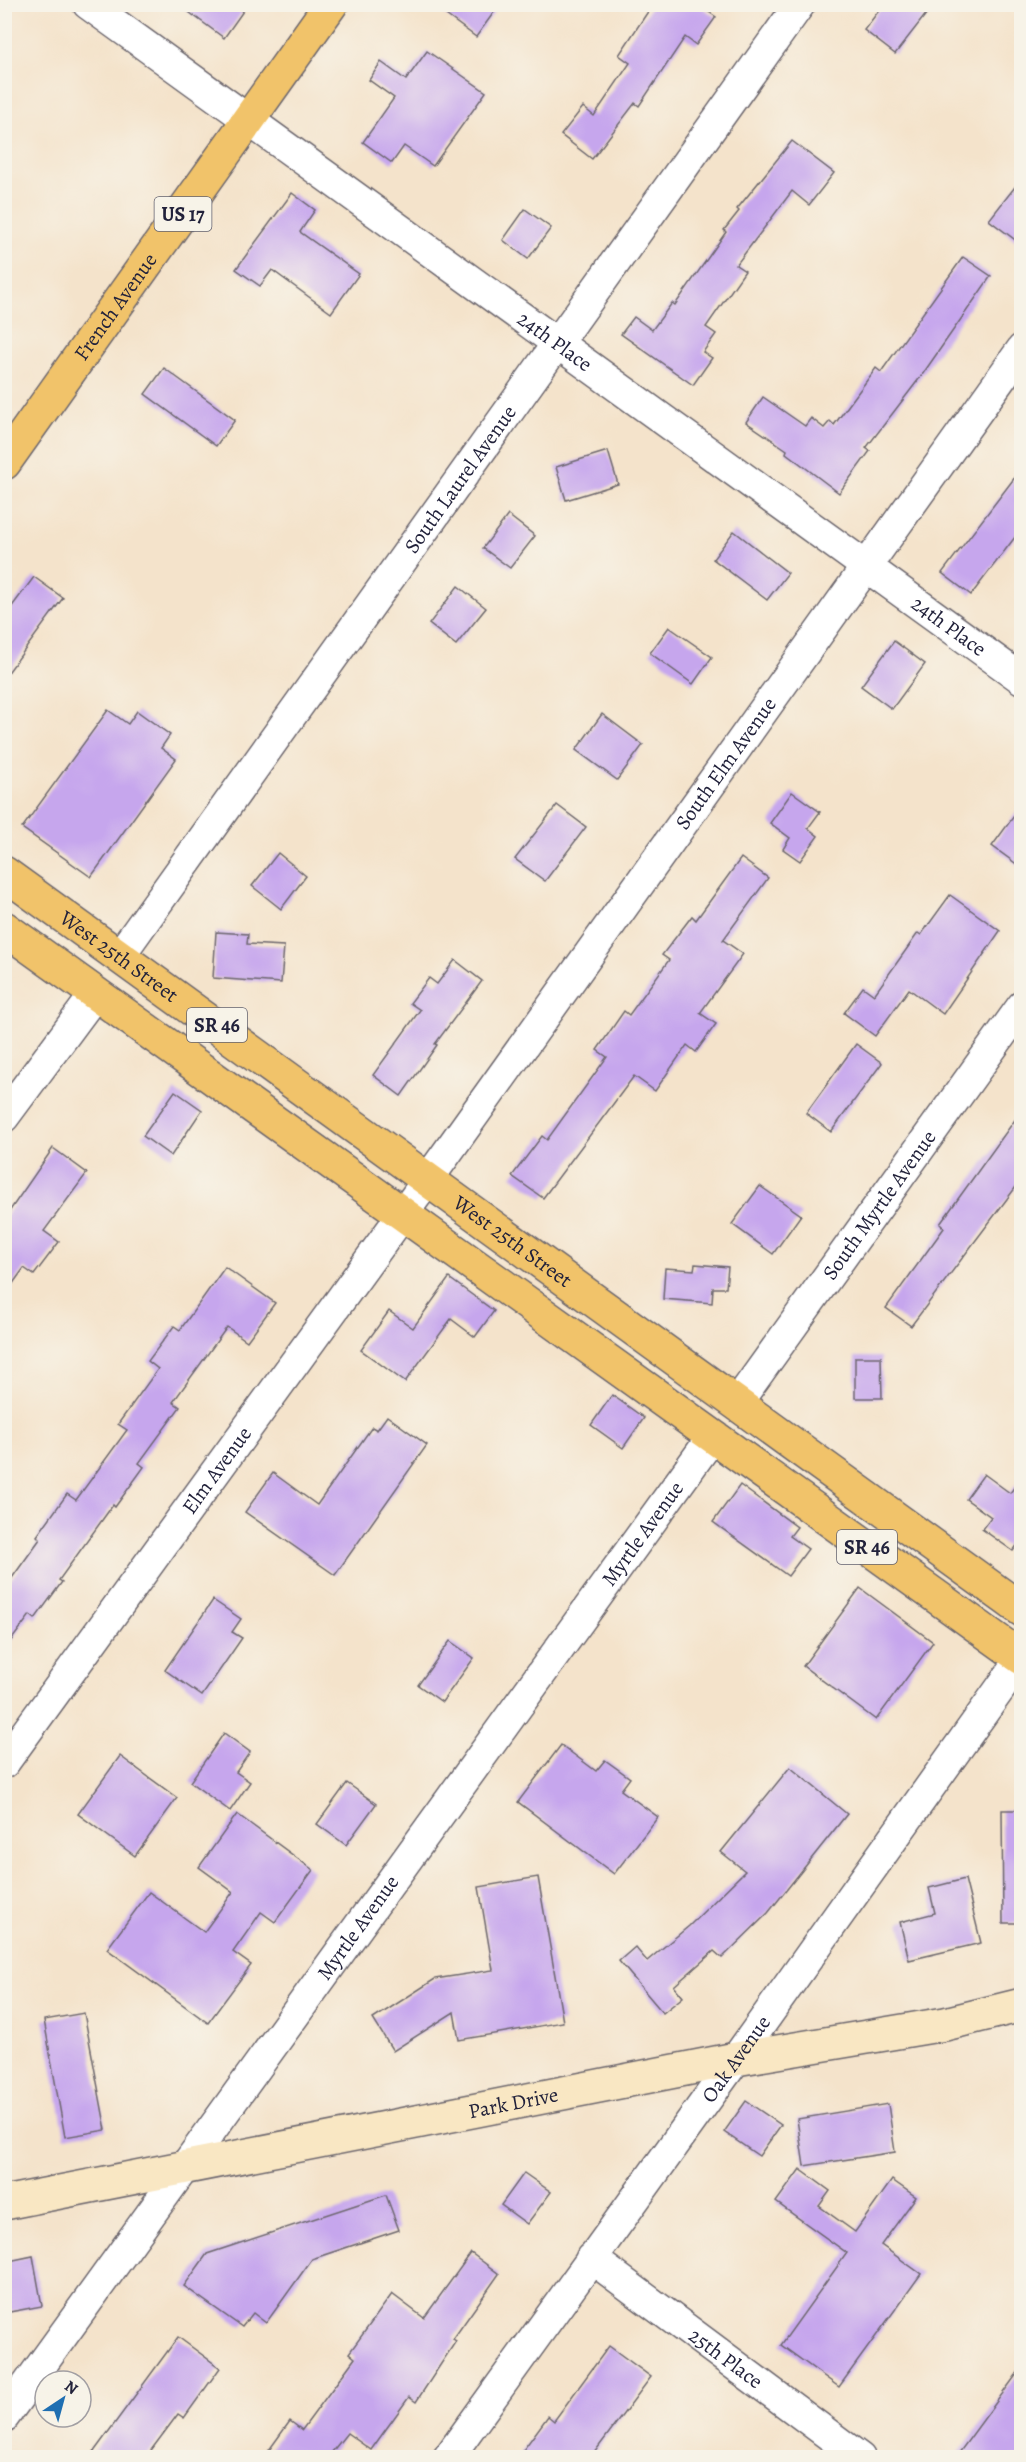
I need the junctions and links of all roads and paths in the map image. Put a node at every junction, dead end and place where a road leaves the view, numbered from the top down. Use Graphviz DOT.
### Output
graph roads {
  1 [pos="88,4"];
  2 [pos="331,4"];
  3 [pos="800,4"];
  4 [pos="249,121"];
  5 [pos="558,343"];
  6 [pos="1022,349"];
  7 [pos="4,463"];
  8 [pos="865,566"];
  9 [pos="1022,679"];
  10 [pos="4,873"];
  11 [pos="4,928"];
  12 [pos="120,955"];
  13 [pos="96,993"];
  14 [pos="1022,1006"];
  15 [pos="4,1118"];
  16 [pos="429,1178"];
  17 [pos="403,1214"];
  18 [pos="736,1403"];
  19 [pos="713,1436"];
  20 [pos="885,1511"];
  21 [pos="1022,1610"];
  22 [pos="1022,1658"];
  23 [pos="4,1763"];
  24 [pos="1022,2005"];
  25 [pos="736,2059"];
  26 [pos="183,2168"];
  27 [pos="4,2203"];
  28 [pos="591,2258"];
  29 [pos="4,2417"];
  30 [pos="448,2457"];
  31 [pos="860,2457"];
  1 -- 4 [label="street, 24th Place"];
  2 -- 4 [label="main road, French Avenue / US 17"];
  3 -- 5 [label="street, South Laurel Avenue"];
  4 -- 5 [label="street, 24th Place"];
  4 -- 7 [label="main road, French Avenue / US 17"];
  5 -- 8 [label="street, 24th Place"];
  5 -- 12 [label="street, South Laurel Avenue"];
  6 -- 8 [label="street, South Elm Avenue"];
  8 -- 9 [label="street, 24th Place"];
  8 -- 16 [label="street, South Elm Avenue"];
  10 -- 12 [label="main road, West 25th Street / SR 46"];
  11 -- 13 [label="main road, West 25th Street / SR 46"];
  12 -- 16 [label="main road, West 25th Street / SR 46"];
  13 -- 15 [label="street"];
  13 -- 17 [label="main road, West 25th Street / SR 46"];
  14 -- 18 [label="street, South Myrtle Avenue"];
  16 -- 17 [label="street, Elm Avenue"];
  16 -- 18 [label="main road, West 25th Street / SR 46"];
  17 -- 19 [label="main road, West 25th Street / SR 46"];
  17 -- 23 [label="street, Elm Avenue"];
  18 -- 20 [label="main road, West 25th Street / SR 46"];
  19 -- 20 [label="main road"];
  19 -- 22 [label="main road, West 25th Street / SR 46"];
  19 -- 26 [label="street, Myrtle Avenue"];
  20 -- 21 [label="main road, West 25th Street / SR 46"];
  22 -- 25 [label="street, Oak Avenue"];
  24 -- 25 [label="street, Park Drive"];
  25 -- 26 [label="street, Park Drive"];
  25 -- 28 [label="street, Oak Avenue"];
  26 -- 27 [label="street, Park Drive"];
  26 -- 29 [label="street, Myrtle Avenue"];
  28 -- 30 [label="street, Oak Avenue"];
  28 -- 31 [label="street, 25th Place"];
}
